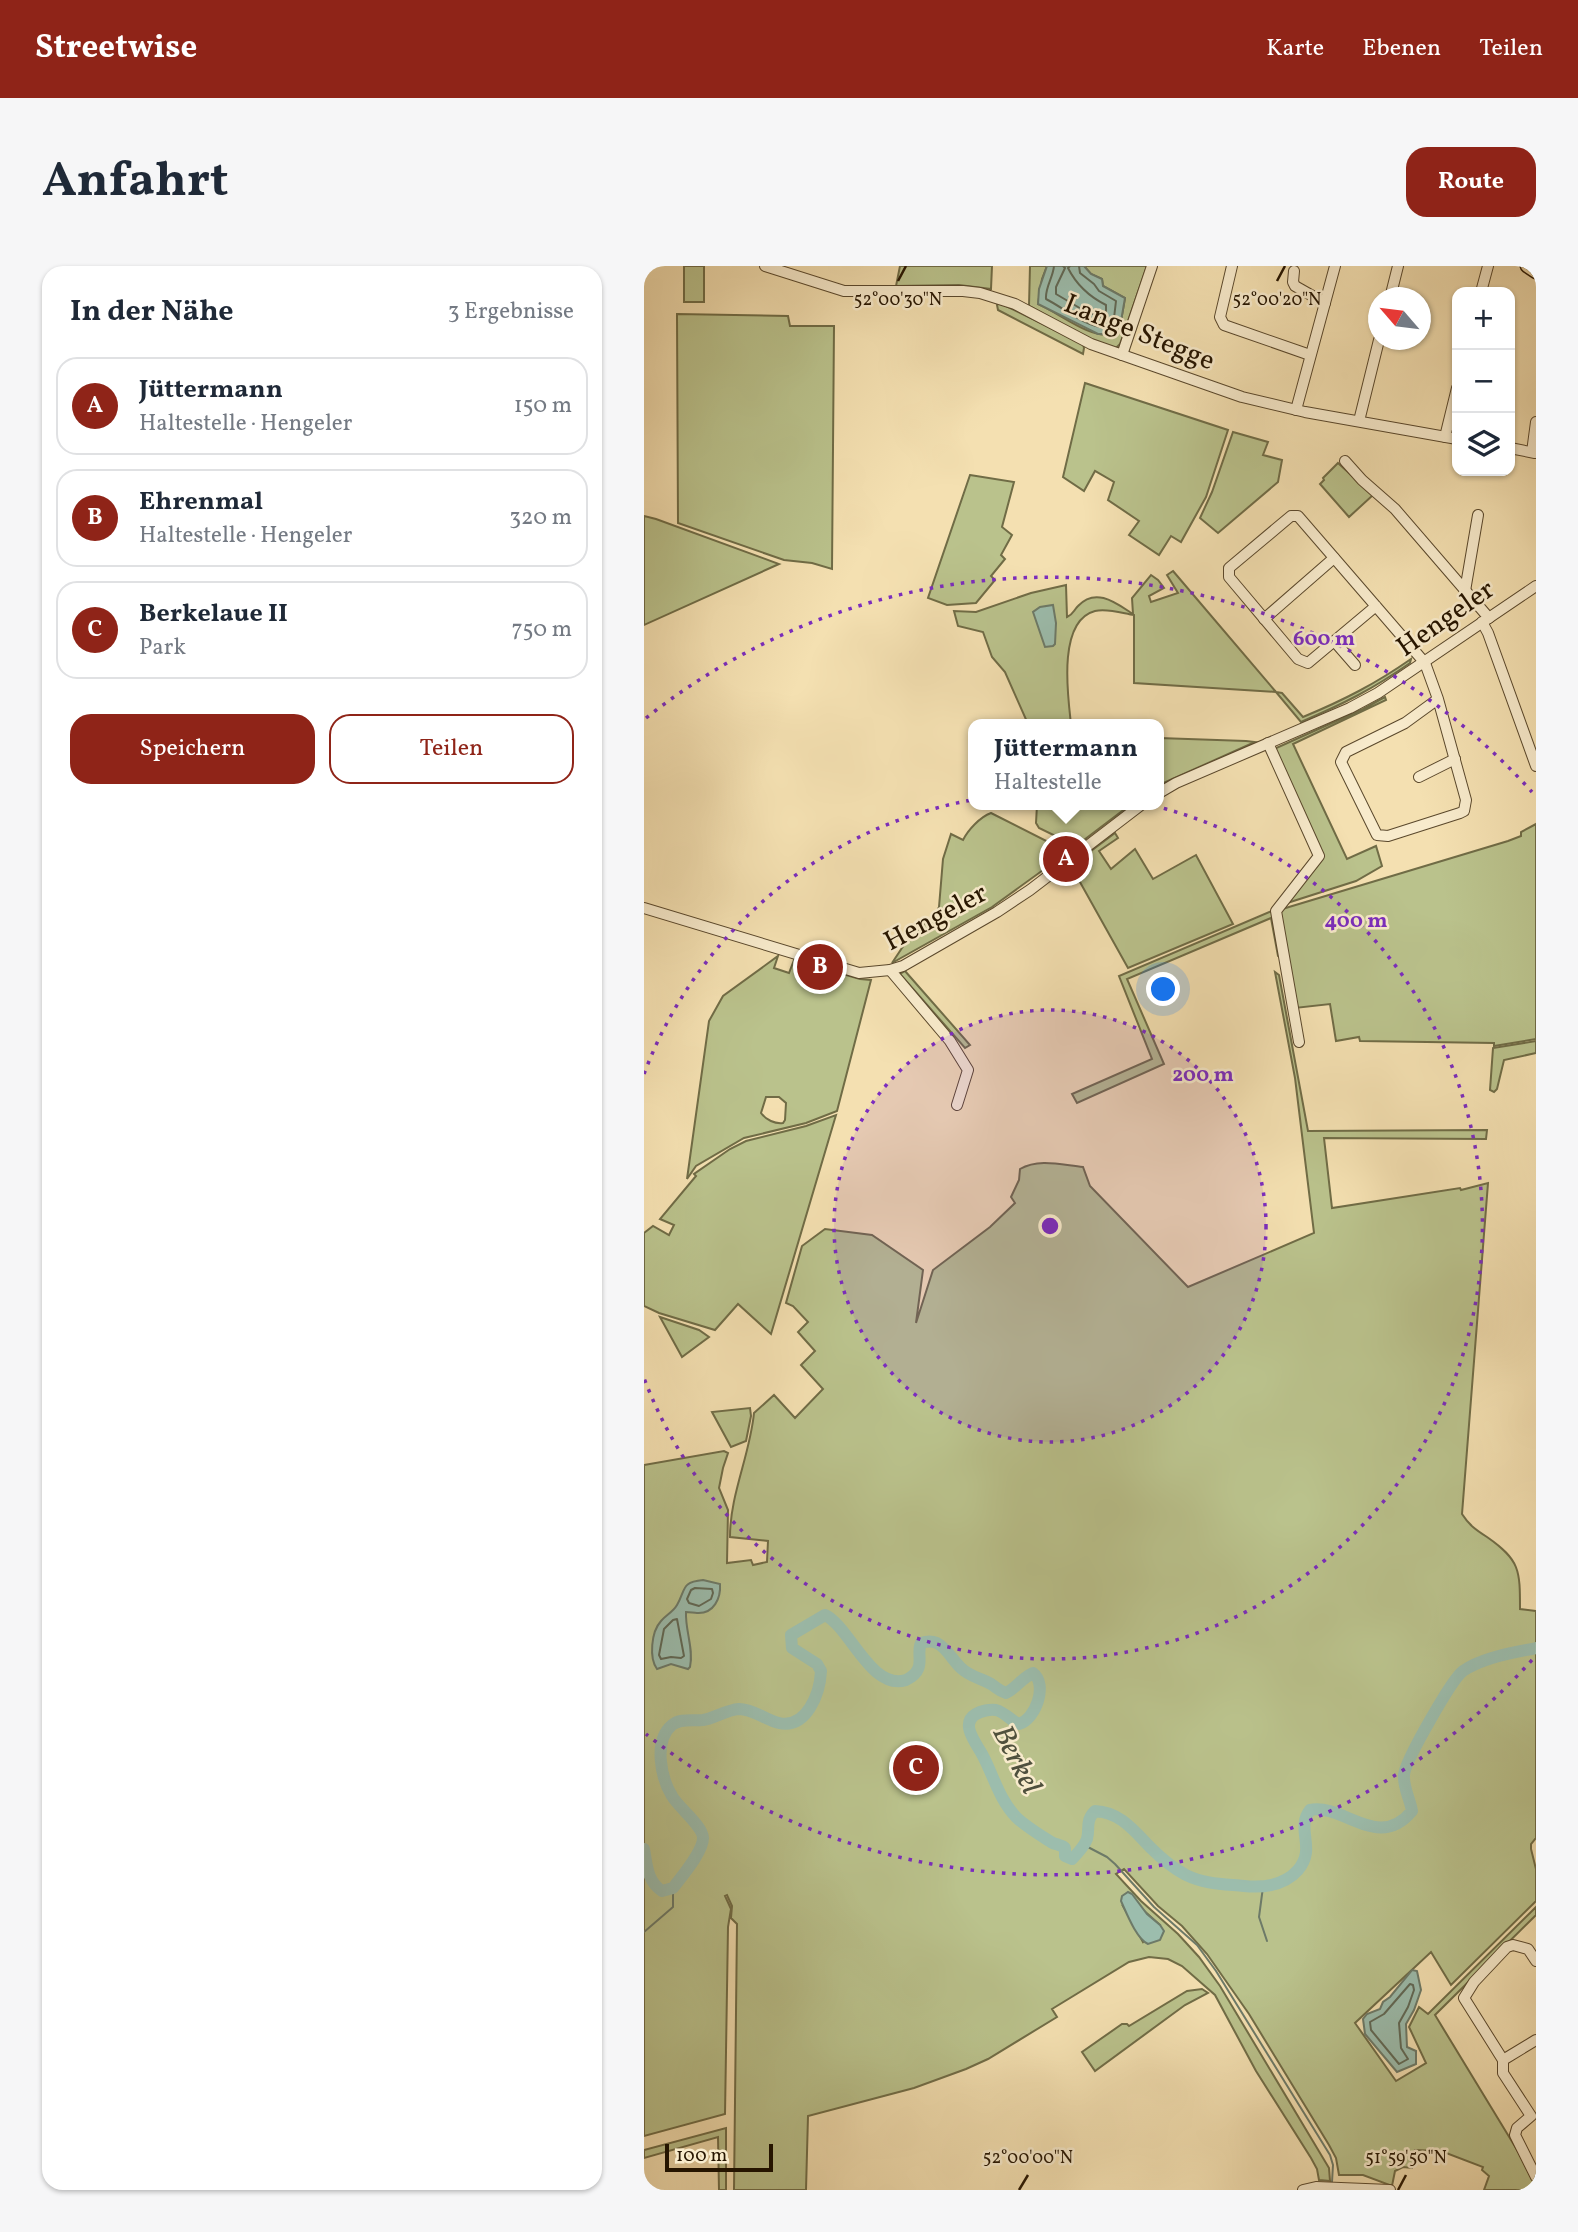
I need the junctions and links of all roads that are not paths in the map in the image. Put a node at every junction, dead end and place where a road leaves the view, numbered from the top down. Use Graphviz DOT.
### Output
graph roads {
  1 [pos="765,266"];
  2 [pos="1152,266"];
  3 [pos="1232,266"];
  4 [pos="1335,266"];
  5 [pos="1398,266"];
  6 [pos="1488,266"];
  7 [pos="1527,266"];
  8 [pos="1294,271"];
  9 [pos="1536,272"];
  10 [pos="1393,287"];
  11 [pos="1482,287"];
  12 [pos="1325,303"];
  13 [pos="1377,350"];
  14 [pos="1122,355"];
  15 [pos="1310,355"];
  16 [pos="1452,408"];
  17 [pos="1296,410"];
  18 [pos="1359,421"];
  19 [pos="1536,422"];
  20 [pos="1445,437"];
  21 [pos="1452,438"];
  22 [pos="1515,449"];
  23 [pos="1534,453"];
  24 [pos="1345,461"];
  25 [pos="1478,515"];
  26 [pos="1334,558"];
  27 [pos="1536,586"];
  28 [pos="1465,591"];
  29 [pos="1376,606"];
  30 [pos="1264,619"];
  31 [pos="1485,620"];
  32 [pos="1335,642"];
  33 [pos="1425,663"];
  34 [pos="1355,665"];
  35 [pos="1438,699"];
  36 [pos="1268,743"];
  37 [pos="1455,759"];
  38 [pos="1536,766"];
  39 [pos="1419,777"];
  40 [pos="1164,790"];
  41 [pos="1134,810"];
  42 [pos="644,908"];
  43 [pos="890,970"];
  44 [pos="1299,1042"];
  45 [pos="957,1105"];
  46 [pos="1536,1961"];
  47 [pos="1536,2040"];
  48 [pos="1503,2060"];
  49 [pos="1533,2114"];
  50 [pos="1536,2177"];
  51 [pos="1303,2190"];
  52 [pos="1390,2190"];
  1 -- 14 [label="street, Lange Stegge"];
  2 -- 14 [label="street"];
  3 -- 15 [label="street"];
  4 -- 12 [label="street"];
  5 -- 10 [label="street"];
  6 -- 11 [label="street"];
  7 -- 9 [label="main road"];
  8 -- 12 [label="street"];
  12 -- 15 [label="street"];
  13 -- 18 [label="street"];
  14 -- 17 [label="street, Lange Stegge"];
  15 -- 17 [label="street"];
  16 -- 20 [label="street"];
  17 -- 18 [label="street, Lange Stegge"];
  18 -- 20 [label="street, Lange Stegge"];
  19 -- 23 [label="street"];
  20 -- 21 [label="street, Lange Stegge"];
  22 -- 23 [label="street"];
  24 -- 28 [label="street"];
  25 -- 28 [label="street"];
  26 -- 29 [label="street"];
  26 -- 30 [label="street"];
  26 -- 30 [label="street"];
  27 -- 31 [label="street, Hengeler"];
  28 -- 31 [label="street"];
  29 -- 32 [label="street"];
  29 -- 33 [label="street"];
  30 -- 32 [label="street"];
  31 -- 33 [label="street, Hengeler"];
  31 -- 38 [label="street"];
  32 -- 34 [label="street"];
  33 -- 35 [label="street"];
  33 -- 36 [label="street, Hengeler"];
  35 -- 37 [label="street"];
  35 -- 37 [label="street"];
  36 -- 40 [label="street, Hengeler"];
  36 -- 44 [label="street"];
  37 -- 39 [label="street"];
  41 -- 43 [label="street, Hengeler"];
  42 -- 43 [label="street, Hengeler"];
  43 -- 45 [label="street"];
  46 -- 48 [label="street"];
  47 -- 48 [label="street"];
  48 -- 49 [label="street"];
  49 -- 50 [label="street"];
  51 -- 52 [label="street"];
}
